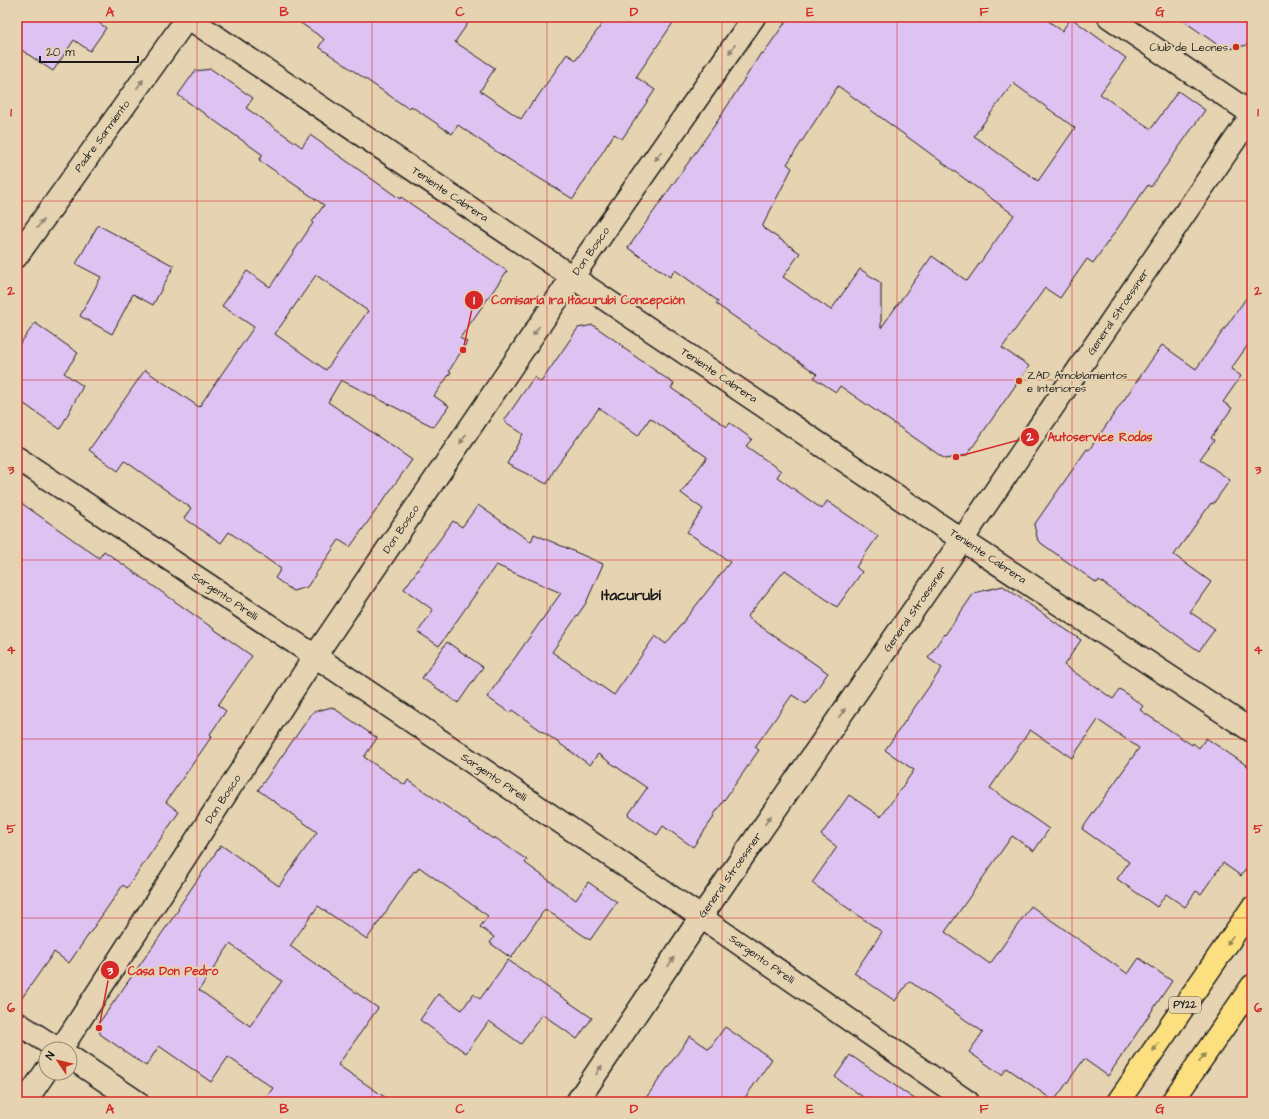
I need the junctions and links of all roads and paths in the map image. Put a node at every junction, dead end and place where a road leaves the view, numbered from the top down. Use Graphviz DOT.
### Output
graph roads {
  1 [pos="188,17"];
  2 [pos="754,17"];
  3 [pos="1109,17"];
  4 [pos="1252,114"];
  5 [pos="17,256"];
  6 [pos="573,276"];
  7 [pos="17,458"];
  8 [pos="962,540"];
  9 [pos="315,656"];
  10 [pos="1252,731"];
  11 [pos="1252,908"];
  12 [pos="701,917"];
  13 [pos="1252,986"];
  14 [pos="17,1023"];
  15 [pos="45,1041"];
  16 [pos="66,1041"];
  17 [pos="78,1062"];
  18 [pos="39,1081"];
  19 [pos="25,1102"];
  20 [pos="137,1102"];
  21 [pos="577,1102"];
  22 [pos="968,1102"];
  23 [pos="1118,1102"];
  24 [pos="1172,1102"];
  5 -- 1 [label="street, Padre Sarmiento, one-way"];
  1 -- 6 [label="street, Teniente Cabrera"];
  2 -- 6 [label="street, Don Bosco, one-way"];
  3 -- 4 [label="street"];
  4 -- 8 [label="street, General Stroessner"];
  6 -- 8 [label="street, Teniente Cabrera"];
  6 -- 9 [label="street, Don Bosco, one-way"];
  7 -- 9 [label="street, Sargento Pirelli"];
  8 -- 10 [label="street, Teniente Cabrera"];
  12 -- 8 [label="street, General Stroessner, one-way"];
  9 -- 12 [label="street, Sargento Pirelli"];
  9 -- 16 [label="street, Don Bosco"];
  11 -- 23 [label="highway, PY22, one-way"];
  21 -- 12 [label="street, General Stroessner, one-way"];
  12 -- 22 [label="street, Sargento Pirelli"];
  24 -- 13 [label="highway, one-way"];
  14 -- 15 [label="street"];
  17 -- 20 [label="street"];
  18 -- 19 [label="street"];
}
